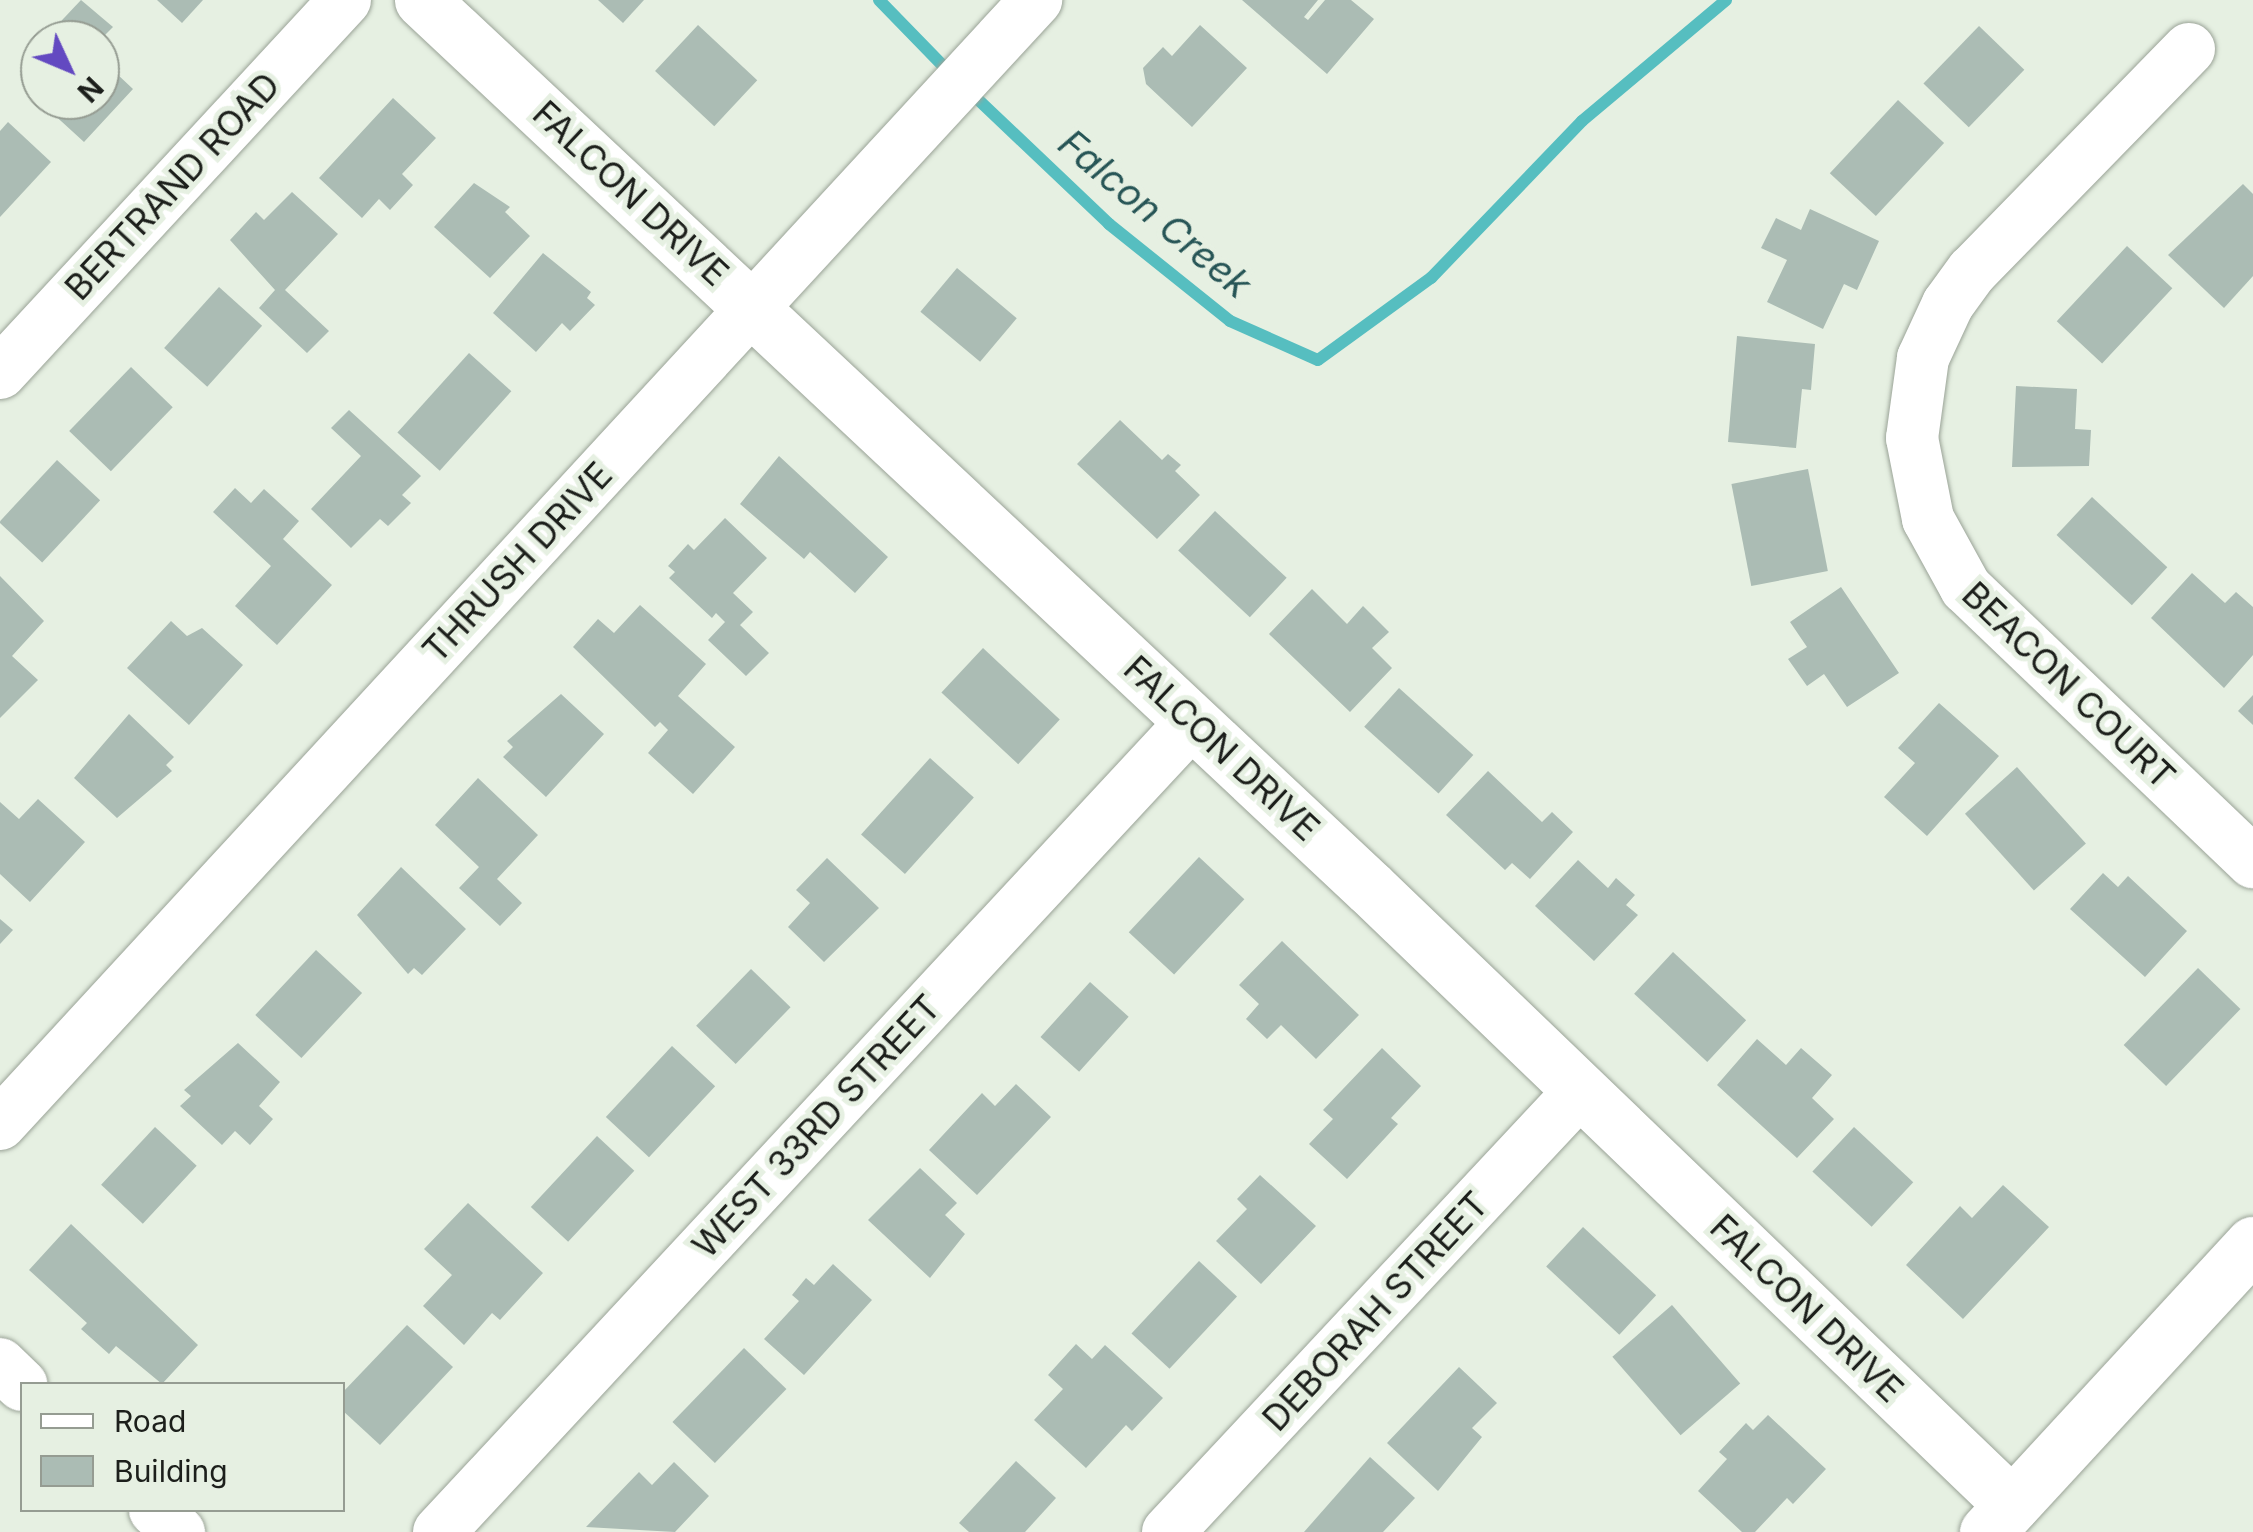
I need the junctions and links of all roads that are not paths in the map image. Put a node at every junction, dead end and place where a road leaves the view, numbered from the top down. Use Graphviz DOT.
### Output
graph roads {
  1 [pos="345,0"];
  2 [pos="422,0"];
  3 [pos="1036,0"];
  4 [pos="2189,49"];
  5 [pos="752,306"];
  6 [pos="0,373"];
  7 [pos="1193,721"];
  8 [pos="2253,862"];
  9 [pos="1582,1090"];
  10 [pos="0,1124"];
  11 [pos="2253,1244"];
  12 [pos="0,1364"];
  13 [pos="20,1383"];
  14 [pos="157,1512"];
  15 [pos="1999,1519"];
  16 [pos="179,1532"];
  17 [pos="439,1532"];
  18 [pos="1168,1532"];
  1 -- 6 [label="street, BERTRAND ROAD"];
  2 -- 5 [label="street, FALCON DRIVE"];
  3 -- 5 [label="street, THRUSH DRIVE"];
  4 -- 8 [label="street, BEACON COURT"];
  5 -- 7 [label="street, FALCON DRIVE"];
  5 -- 10 [label="street, THRUSH DRIVE"];
  7 -- 9 [label="street, FALCON DRIVE"];
  7 -- 17 [label="street, WEST 33RD STREET"];
  9 -- 15 [label="street, FALCON DRIVE"];
  9 -- 18 [label="street, DEBORAH STREET"];
  11 -- 15 [label="street"];
  12 -- 13 [label="street"];
  14 -- 16 [label="street"];
}
